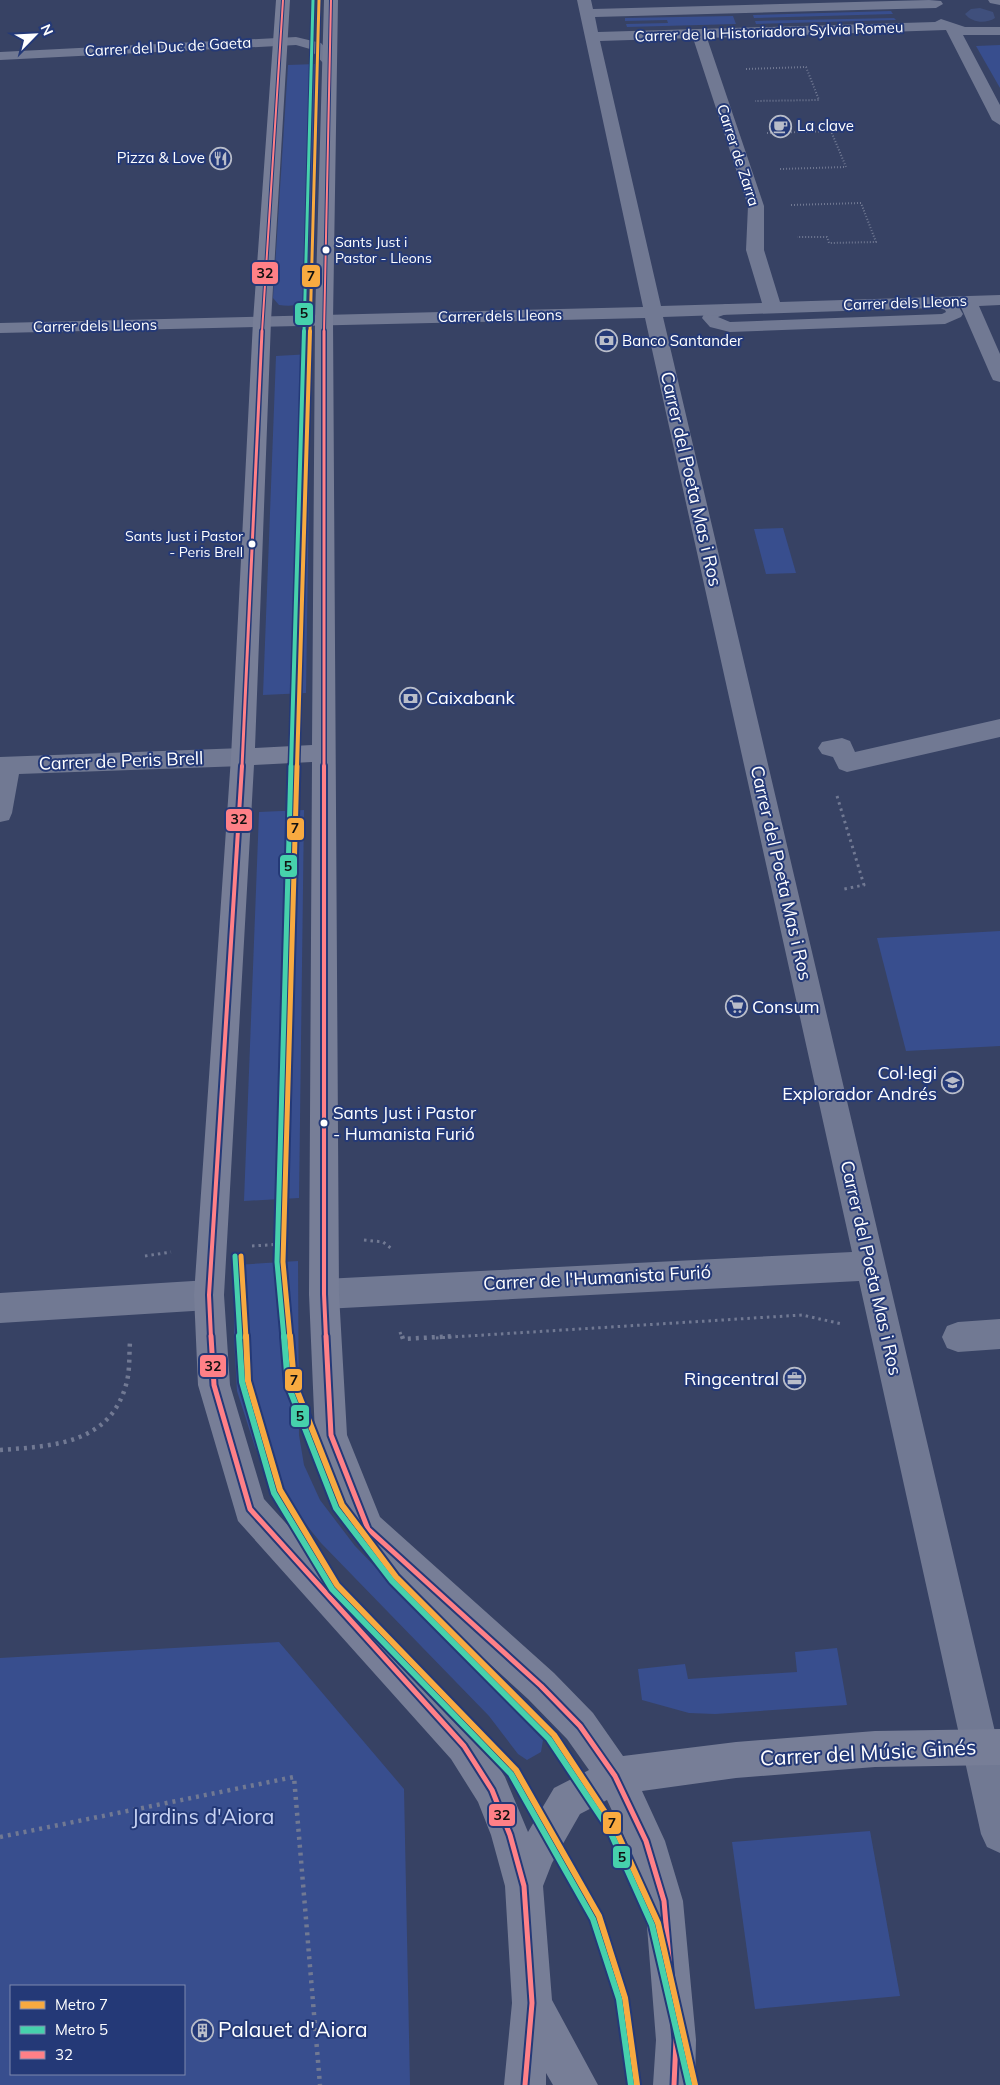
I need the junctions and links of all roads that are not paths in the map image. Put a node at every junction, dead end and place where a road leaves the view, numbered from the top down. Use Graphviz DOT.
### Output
graph roads {
  1 [pos="283,0"];
  2 [pos="331,0"];
  3 [pos="995,0"];
  4 [pos="1000,1"];
  5 [pos="941,2"];
  6 [pos="811,4"];
  7 [pos="698,5"];
  8 [pos="588,17"];
  9 [pos="949,28"];
  10 [pos="1000,31"];
  11 [pos="699,34"];
  12 [pos="281,41"];
  13 [pos="0,56"];
  14 [pos="329,61"];
  15 [pos="1000,120"];
  16 [pos="1000,300"];
  17 [pos="968,301"];
  18 [pos="937,302"];
  19 [pos="772,307"];
  20 [pos="726,309"];
  21 [pos="653,312"];
  22 [pos="324,320"];
  23 [pos="262,321"];
  24 [pos="0,328"];
  25 [pos="1000,376"];
  26 [pos="1000,728"];
  27 [pos="324,752"];
  28 [pos="839,756"];
  29 [pos="243,757"];
  30 [pos="4,766"];
  31 [pos="0,813"];
  32 [pos="870,1266"];
  33 [pos="324,1294"];
  34 [pos="209,1295"];
  35 [pos="0,1308"];
  36 [pos="1000,1334"];
  37 [pos="958,1337"];
  38 [pos="990,1747"];
  39 [pos="615,1776"];
  40 [pos="1000,1834"];
  41 [pos="524,1886"];
  42 [pos="532,2002"];
  43 [pos="526,2085"];
  44 [pos="577,2085"];
  45 [pos="674,2085"];
  1 -- 12 [label="street"];
  2 -- 14 [label="street"];
  3 -- 4 [label="street"];
  5 -- 6 [label="street, Carrer de la Historiadora Sylvia Romeu"];
  5 -- 9 [label="street"];
  6 -- 7 [label="street, Carrer de la Historiadora Sylvia Romeu"];
  7 -- 8 [label="street, Carrer de la Historiadora Sylvia Romeu"];
  8 -- 11 [label="street, Carrer de la Historiadora Sylvia Romeu"];
  8 -- 21 [label="street, Carrer del Poeta Mas i Ros"];
  9 -- 10 [label="street, Carrer de la Historiadora Sylvia Romeu"];
  9 -- 11 [label="street, Carrer de la Historiadora Sylvia Romeu"];
  9 -- 15 [label="street"];
  11 -- 19 [label="street, Carrer de Zarra"];
  12 -- 13 [label="street, Carrer del Duc de Gaeta"];
  12 -- 14 [label="street, Carrer del Duc de Gaeta"];
  12 -- 23 [label="street"];
  14 -- 22 [label="street"];
  16 -- 17 [label="street, Carrer dels Lleons"];
  17 -- 18 [label="street, Carrer dels Lleons"];
  17 -- 25 [label="street"];
  18 -- 19 [label="street, Carrer dels Lleons"];
  18 -- 20 [label="lane"];
  19 -- 20 [label="street, Carrer dels Lleons"];
  20 -- 21 [label="street, Carrer dels Lleons"];
  21 -- 22 [label="street, Carrer dels Lleons"];
  21 -- 32 [label="street, Carrer del Poeta Mas i Ros"];
  22 -- 23 [label="street, Carrer dels Lleons"];
  22 -- 27 [label="street"];
  23 -- 24 [label="street, Carrer dels Lleons"];
  23 -- 29 [label="street"];
  26 -- 28 [label="street"];
  27 -- 29 [label="street"];
  27 -- 33 [label="street"];
  29 -- 30 [label="street, Carrer de Peris Brell"];
  29 -- 34 [label="street"];
  30 -- 31 [label="street"];
  32 -- 33 [label="street, Carrer de l'Humanista Furió"];
  32 -- 38 [label="street, Carrer del Poeta Mas i Ros"];
  33 -- 39 [label="street"];
  34 -- 35 [label="street"];
  34 -- 41 [label="street"];
  36 -- 37 [label="street"];
  38 -- 39 [label="street, Carrer del Músic Ginés"];
  38 -- 40 [label="street, Carrer del Poeta Mas i Ros"];
  39 -- 41 [label="street, Carrer del Músic Ginés"];
  39 -- 45 [label="street"];
  41 -- 42 [label="street"];
  42 -- 43 [label="street"];
  42 -- 44 [label="street"];
}
